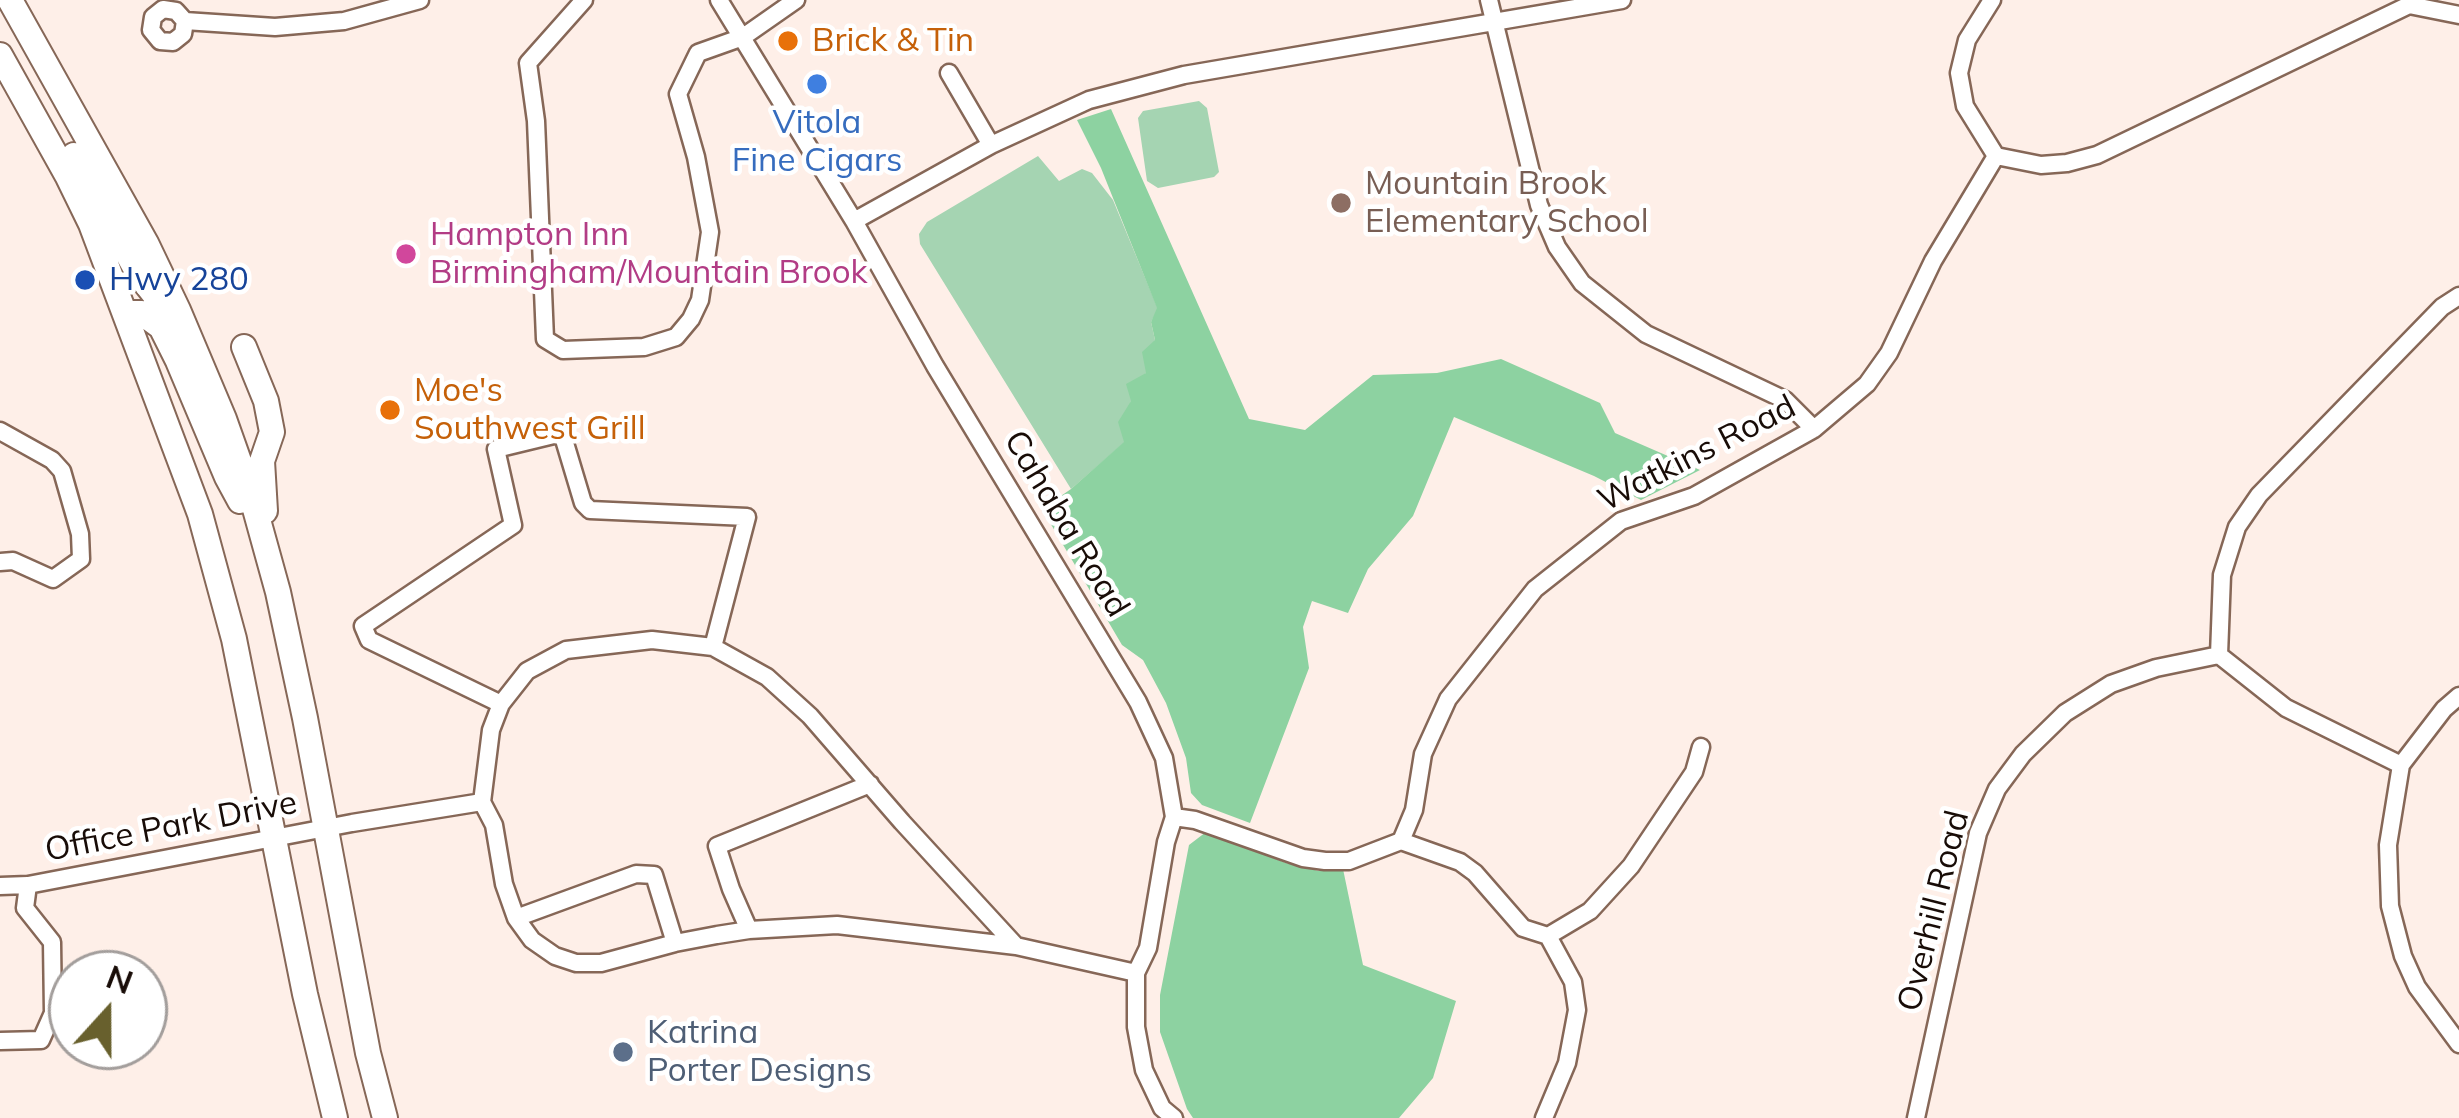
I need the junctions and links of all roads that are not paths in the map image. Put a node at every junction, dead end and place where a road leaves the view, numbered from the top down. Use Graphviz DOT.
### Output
graph roads {
  1 [pos="10,0"];
  2 [pos="420,0"];
  3 [pos="584,0"];
  4 [pos="719,0"];
  5 [pos="796,0"];
  6 [pos="1489,0"];
  7 [pos="1622,0"];
  8 [pos="1992,0"];
  9 [pos="2414,3"];
  10 [pos="2459,15"];
  11 [pos="184,21"];
  12 [pos="1492,21"];
  13 [pos="743,37"];
  14 [pos="0,51"];
  15 [pos="949,73"];
  16 [pos="991,145"];
  17 [pos="1996,156"];
  18 [pos="854,221"];
  19 [pos="2459,296"];
  20 [pos="178,310"];
  21 [pos="125,313"];
  22 [pos="244,347"];
  23 [pos="1814,429"];
  24 [pos="0,431"];
  25 [pos="265,544"];
  26 [pos="0,562"];
  27 [pos="713,646"];
  28 [pos="2218,655"];
  29 [pos="2459,696"];
  30 [pos="501,704"];
  31 [pos="1701,747"];
  32 [pos="2401,765"];
  33 [pos="870,784"];
  34 [pos="482,802"];
  35 [pos="1174,817"];
  36 [pos="326,829"];
  37 [pos="272,839"];
  38 [pos="1401,841"];
  39 [pos="28,885"];
  40 [pos="0,886"];
  41 [pos="516,918"];
  42 [pos="749,930"];
  43 [pos="1548,936"];
  44 [pos="675,943"];
  45 [pos="1016,946"];
  46 [pos="1136,973"];
  47 [pos="0,1041"];
  48 [pos="2459,1045"];
  49 [pos="335,1118"];
  50 [pos="385,1118"];
  51 [pos="1174,1118"];
  52 [pos="1544,1118"];
  53 [pos="1916,1118"];
  1 -- 20 [label="highway"];
  2 -- 11 [label="street"];
  3 -- 13 [label="street"];
  4 -- 13 [label="street, Cahaba Road"];
  5 -- 13 [label="street"];
  6 -- 12 [label="street"];
  7 -- 12 [label="street"];
  8 -- 17 [label="street"];
  9 -- 10 [label="street"];
  9 -- 17 [label="street"];
  12 -- 16 [label="street"];
  12 -- 23 [label="street"];
  13 -- 18 [label="street, Cahaba Road"];
  14 -- 20 [label="highway"];
  14 -- 21 [label="highway"];
  15 -- 16 [label="street"];
  16 -- 18 [label="street"];
  17 -- 23 [label="street, Watkins Road"];
  18 -- 35 [label="street, Cahaba Road"];
  19 -- 28 [label="street"];
  20 -- 25 [label="highway"];
  21 -- 25 [label="highway"];
  21 -- 37 [label="highway"];
  22 -- 25 [label="highway"];
  23 -- 38 [label="street, Watkins Road"];
  24 -- 26 [label="street"];
  25 -- 36 [label="highway"];
  27 -- 30 [label="street"];
  27 -- 30 [label="street"];
  27 -- 33 [label="street"];
  28 -- 32 [label="street"];
  28 -- 53 [label="street, Overhill Road"];
  29 -- 32 [label="street"];
  30 -- 34 [label="street"];
  31 -- 43 [label="street"];
  32 -- 48 [label="street"];
  33 -- 42 [label="street"];
  33 -- 45 [label="street"];
  34 -- 36 [label="street, Office Park Drive"];
  34 -- 41 [label="street"];
  35 -- 38 [label="street"];
  35 -- 46 [label="street, Cahaba Road"];
  36 -- 37 [label="street, Office Park Drive"];
  36 -- 50 [label="highway"];
  37 -- 39 [label="street, Office Park Drive"];
  37 -- 49 [label="highway"];
  38 -- 43 [label="street"];
  39 -- 40 [label="street, Office Park Drive"];
  39 -- 47 [label="street, Office Park Drive"];
  41 -- 44 [label="street"];
  41 -- 44 [label="street"];
  42 -- 44 [label="street"];
  42 -- 45 [label="street"];
  43 -- 52 [label="street"];
  45 -- 46 [label="street"];
  46 -- 51 [label="street, Cahaba Road"];
}
